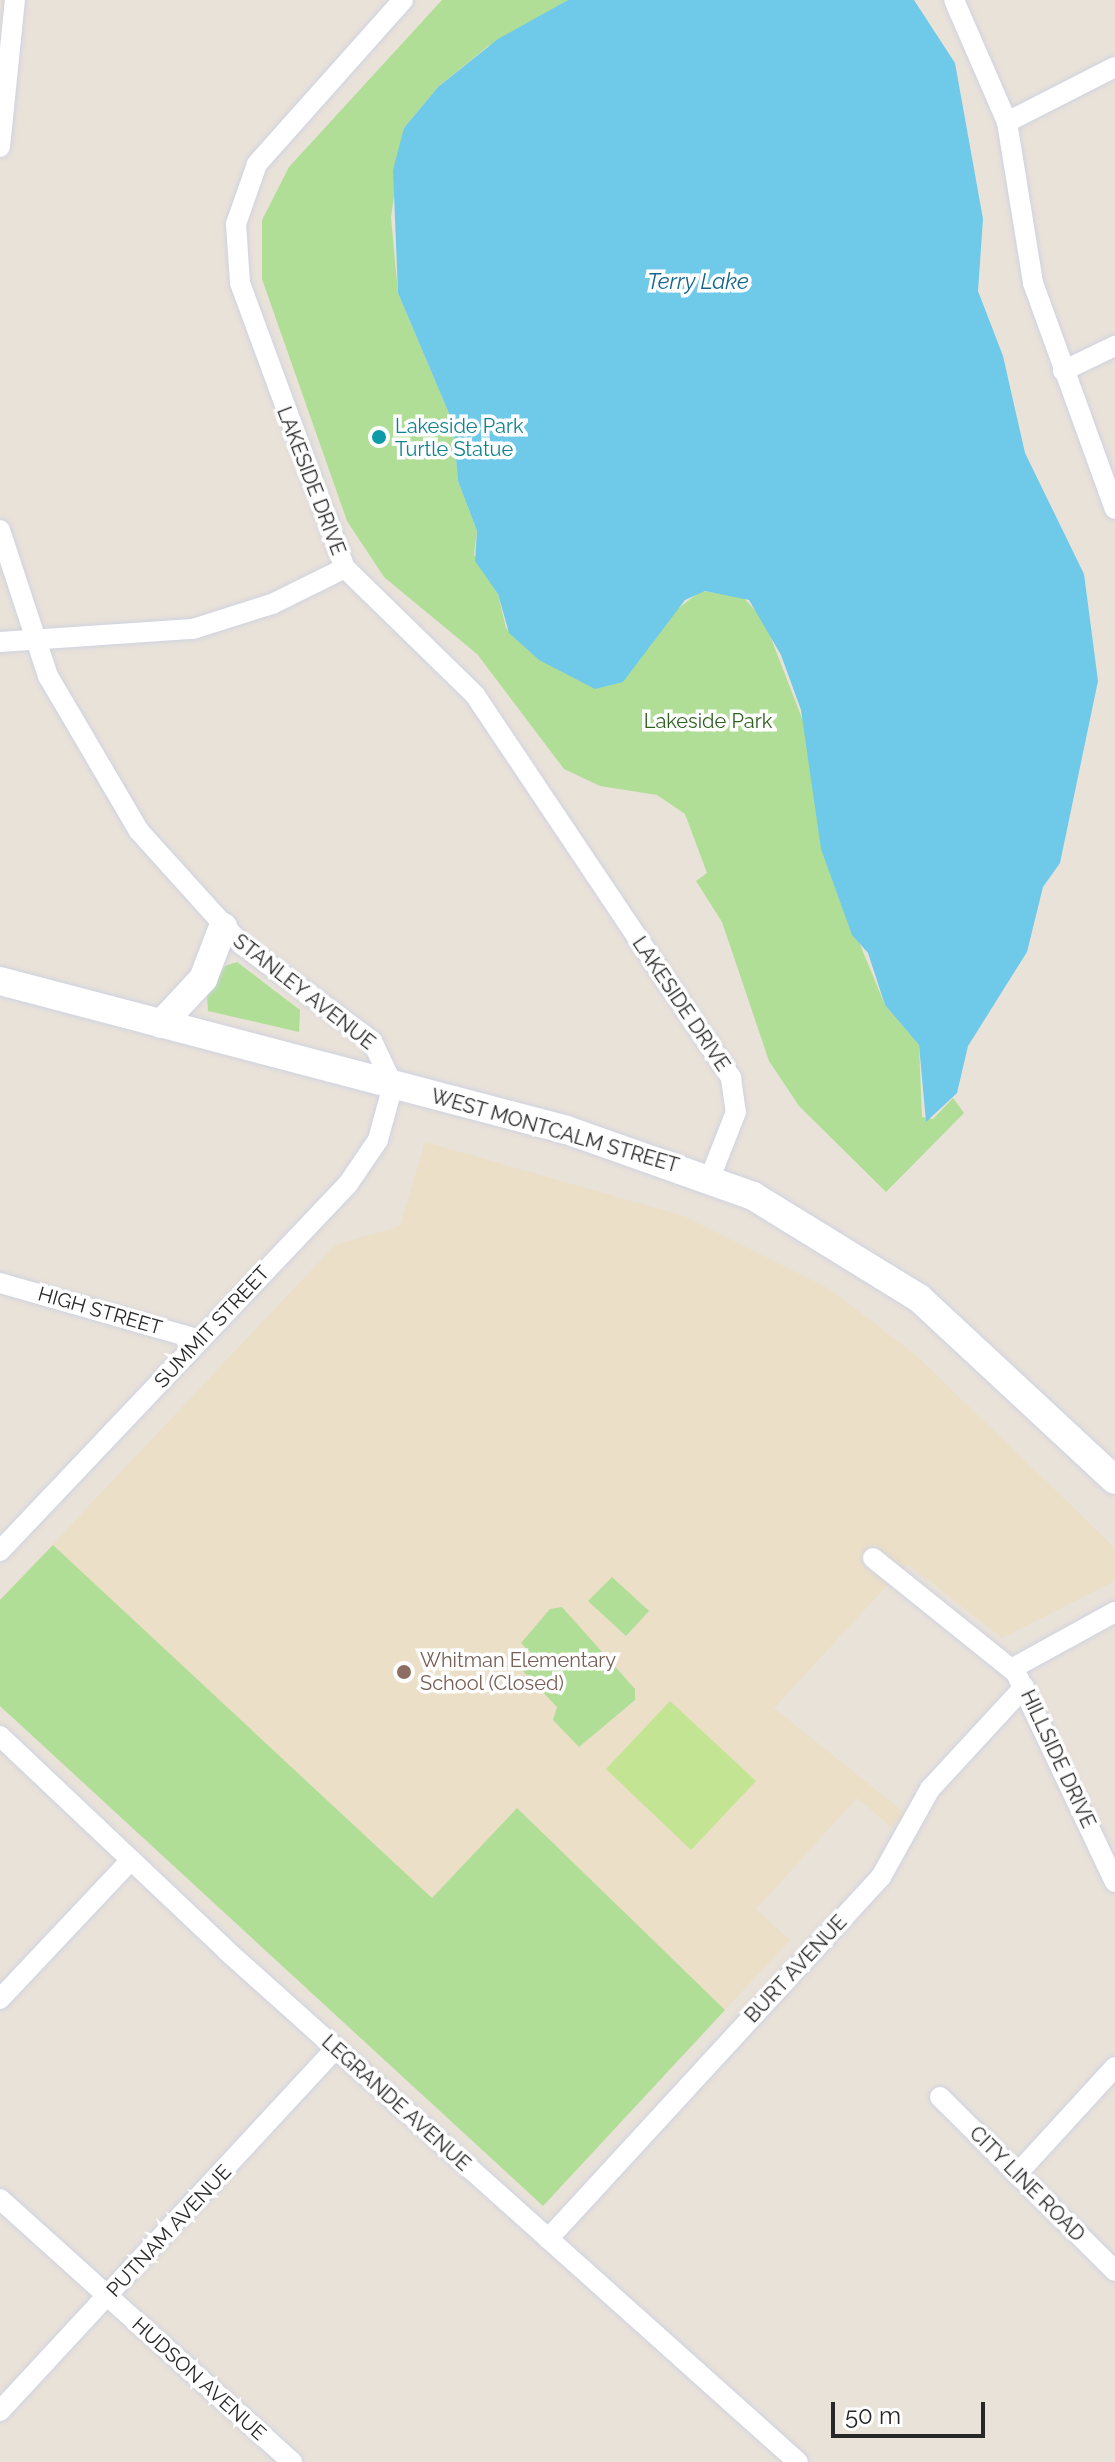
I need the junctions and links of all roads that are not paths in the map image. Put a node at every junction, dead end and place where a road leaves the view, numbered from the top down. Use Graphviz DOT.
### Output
graph roads {
  1 [pos="15,0"];
  2 [pos="403,0"];
  3 [pos="954,0"];
  4 [pos="1115,67"];
  5 [pos="1007,122"];
  6 [pos="0,147"];
  7 [pos="1115,346"];
  8 [pos="1063,371"];
  9 [pos="1115,509"];
  10 [pos="0,530"];
  11 [pos="345,568"];
  12 [pos="35,641"];
  13 [pos="0,642"];
  14 [pos="223,927"];
  15 [pos="0,981"];
  16 [pos="161,1024"];
  17 [pos="393,1085"];
  18 [pos="710,1178"];
  19 [pos="0,1283"];
  20 [pos="200,1340"];
  21 [pos="1115,1480"];
  22 [pos="0,1551"];
  23 [pos="873,1558"];
  24 [pos="1115,1612"];
  25 [pos="1013,1668"];
  26 [pos="1024,1687"];
  27 [pos="0,1736"];
  28 [pos="131,1860"];
  29 [pos="1115,1882"];
  30 [pos="0,1999"];
  31 [pos="335,2049"];
  32 [pos="1115,2067"];
  33 [pos="940,2097"];
  34 [pos="1017,2174"];
  35 [pos="0,2199"];
  36 [pos="548,2239"];
  37 [pos="1115,2271"];
  38 [pos="108,2296"];
  39 [pos="0,2411"];
  40 [pos="292,2462"];
  41 [pos="798,2462"];
  1 -- 6 [label="street"];
  2 -- 11 [label="street, LAKESIDE DRIVE"];
  3 -- 5 [label="street"];
  4 -- 5 [label="street"];
  5 -- 8 [label="street"];
  7 -- 8 [label="street"];
  8 -- 9 [label="street"];
  10 -- 12 [label="street, STANLEY AVENUE"];
  11 -- 12 [label="street"];
  11 -- 18 [label="street, LAKESIDE DRIVE"];
  12 -- 13 [label="street"];
  12 -- 14 [label="street, STANLEY AVENUE"];
  14 -- 16 [label="main road"];
  14 -- 17 [label="street, STANLEY AVENUE"];
  15 -- 16 [label="main road, WEST MONTCALM STREET"];
  16 -- 17 [label="main road, WEST MONTCALM STREET"];
  17 -- 18 [label="main road, WEST MONTCALM STREET"];
  17 -- 20 [label="street, SUMMIT STREET"];
  18 -- 21 [label="main road, WEST MONTCALM STREET"];
  19 -- 20 [label="street, HIGH STREET"];
  20 -- 22 [label="street, SUMMIT STREET"];
  23 -- 25 [label="street, HILLSIDE DRIVE"];
  24 -- 25 [label="street"];
  25 -- 26 [label="street, HILLSIDE DRIVE"];
  26 -- 29 [label="street, HILLSIDE DRIVE"];
  26 -- 36 [label="street, BURT AVENUE"];
  27 -- 28 [label="street, LEGRANDE AVENUE"];
  28 -- 30 [label="street"];
  28 -- 31 [label="street, LEGRANDE AVENUE"];
  31 -- 36 [label="street, LEGRANDE AVENUE"];
  31 -- 38 [label="street, PUTNAM AVENUE"];
  32 -- 34 [label="street"];
  33 -- 34 [label="street, CITY LINE ROAD"];
  34 -- 37 [label="street, CITY LINE ROAD"];
  35 -- 38 [label="street, HUDSON AVENUE"];
  36 -- 41 [label="street, LEGRANDE AVENUE"];
  38 -- 39 [label="street, PUTNAM AVENUE"];
  38 -- 40 [label="street, HUDSON AVENUE"];
}
